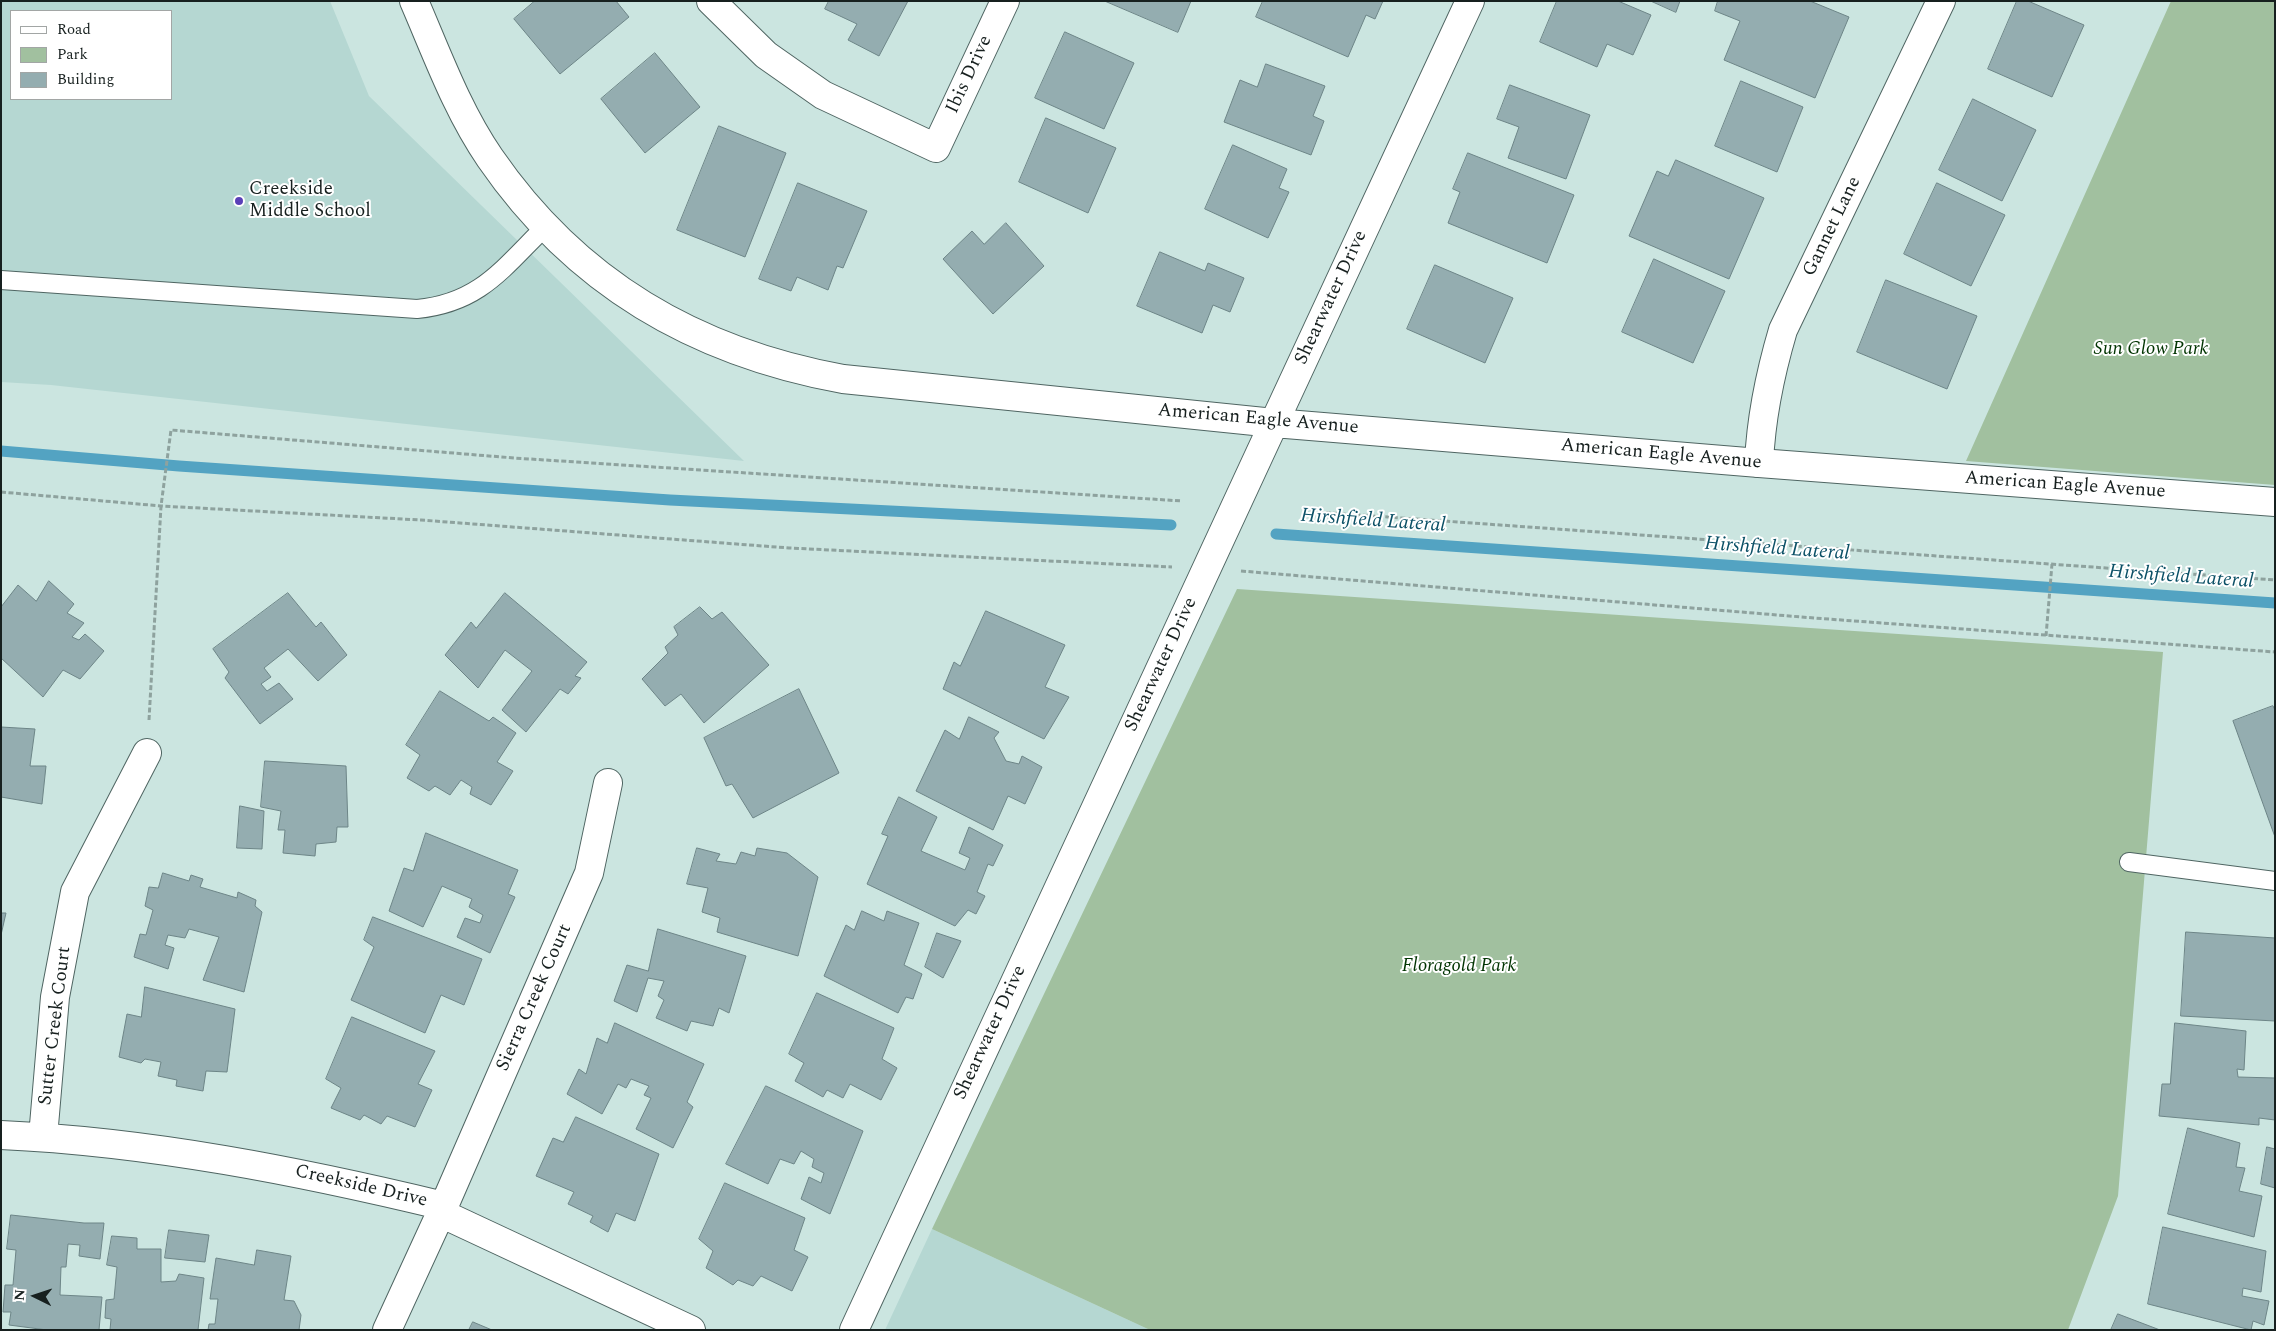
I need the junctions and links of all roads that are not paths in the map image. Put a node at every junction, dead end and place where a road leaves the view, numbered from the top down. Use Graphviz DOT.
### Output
graph roads {
  1 [pos="414,1"];
  2 [pos="711,1"];
  3 [pos="1005,1"];
  4 [pos="1470,1"];
  5 [pos="1941,1"];
  6 [pos="546,226"];
  7 [pos="1,280"];
  8 [pos="1274,423"];
  9 [pos="1759,463"];
  10 [pos="2275,502"];
  11 [pos="147,753"];
  12 [pos="608,784"];
  13 [pos="2129,862"];
  14 [pos="2275,882"];
  15 [pos="1,1135"];
  16 [pos="43,1137"];
  17 [pos="444,1206"];
  18 [pos="387,1330"];
  19 [pos="691,1330"];
  20 [pos="854,1330"];
  1 -- 6 [label="street, American Eagle Avenue"];
  2 -- 3 [label="street, Ibis Drive"];
  4 -- 8 [label="street, Shearwater Drive"];
  5 -- 9 [label="street, Gannet Lane"];
  6 -- 7 [label="lane"];
  6 -- 8 [label="street, American Eagle Avenue"];
  8 -- 9 [label="street, American Eagle Avenue"];
  8 -- 20 [label="street, Shearwater Drive"];
  9 -- 10 [label="street, American Eagle Avenue"];
  11 -- 16 [label="street, Sutter Creek Court"];
  12 -- 17 [label="street, Sierra Creek Court"];
  13 -- 14 [label="lane"];
  15 -- 16 [label="street, Creekside Drive"];
  16 -- 17 [label="street, Creekside Drive"];
  17 -- 18 [label="street, Sierra Creek Court"];
  17 -- 19 [label="street, Creekside Drive"];
}
